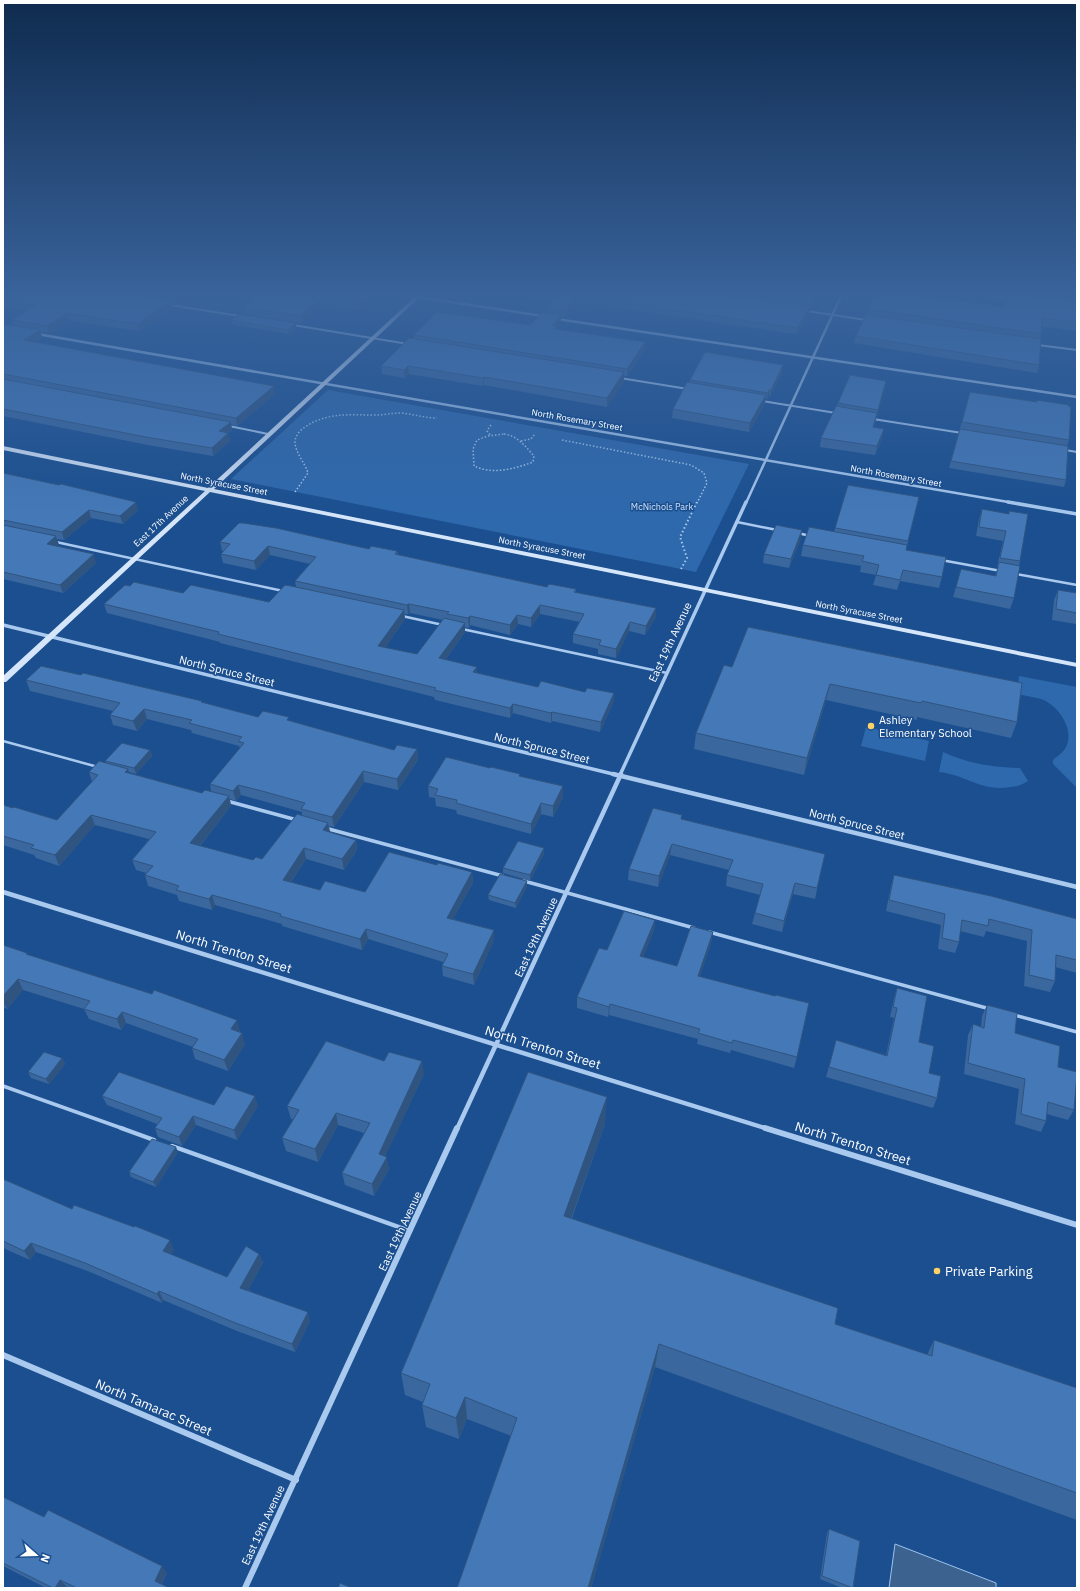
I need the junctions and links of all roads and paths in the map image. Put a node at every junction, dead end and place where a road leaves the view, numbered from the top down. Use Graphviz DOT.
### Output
graph roads {
  1 [pos="238,368"];
  2 [pos="340,368"];
  3 [pos="809,368"];
  4 [pos="888,368"];
  5 [pos="618,378"];
  6 [pos="324,383"];
  7 [pos="689,389"];
  8 [pos="1077,397"];
  9 [pos="760,401"];
  10 [pos="791,406"];
  11 [pos="838,413"];
  12 [pos="441,418"];
  13 [pos="868,418"];
  14 [pos="485,423"];
  15 [pos="222,425"];
  16 [pos="537,431"];
  17 [pos="268,434"];
  18 [pos="969,434"];
  19 [pos="491,436"];
  20 [pos="557,438"];
  21 [pos="520,442"];
  22 [pos="3,448"];
  23 [pos="1062,449"];
  24 [pos="1077,452"];
  25 [pos="766,460"];
  26 [pos="208,490"];
  27 [pos="295,492"];
  28 [pos="1077,514"];
  29 [pos="737,522"];
  30 [pos="783,531"];
  31 [pos="791,532"];
  32 [pos="814,536"];
  33 [pos="49,540"];
  34 [pos="134,559"];
  35 [pos="938,559"];
  36 [pos="681,569"];
  37 [pos="1008,572"];
  38 [pos="1015,574"];
  39 [pos="1077,585"];
  40 [pos="705,590"];
  41 [pos="288,592"];
  42 [pos="396,615"];
  43 [pos="3,625"];
  44 [pos="450,627"];
  45 [pos="458,628"];
  46 [pos="50,636"];
  47 [pos="1077,665"];
  48 [pos="667,673"];
  49 [pos="3,680"];
  50 [pos="3,741"];
  51 [pos="102,768"];
  52 [pos="620,776"];
  53 [pos="224,801"];
  54 [pos="300,821"];
  55 [pos="323,827"];
  56 [pos="506,877"];
  57 [pos="522,881"];
  58 [pos="1077,887"];
  59 [pos="3,892"];
  60 [pos="567,893"];
  61 [pos="697,928"];
  62 [pos="704,930"];
  63 [pos="993,1010"];
  64 [pos="1008,1014"];
  65 [pos="1077,1032"];
  66 [pos="497,1044"];
  67 [pos="3,1086"];
  68 [pos="159,1141"];
  69 [pos="166,1144"];
  70 [pos="1077,1224"];
  71 [pos="411,1231"];
  72 [pos="3,1355"];
  73 [pos="296,1480"];
  74 [pos="246,1588"];
  1 -- 6 [label="street, North Rosemary Street"];
  2 -- 6 [label="street, East 17th Avenue"];
  3 -- 10 [label="street, East 19th Avenue"];
  4 -- 8 [label="street"];
  5 -- 7 [label="lane"];
  6 -- 17 [label="street, East 17th Avenue"];
  6 -- 25 [label="street, North Rosemary Street"];
  9 -- 10 [label="lane"];
  10 -- 11 [label="lane"];
  10 -- 25 [label="street, East 19th Avenue"];
  12 -- 27 [label="path"];
  13 -- 18 [label="lane"];
  14 -- 19 [label="path"];
  15 -- 17 [label="lane"];
  16 -- 21 [label="path"];
  17 -- 26 [label="street, East 17th Avenue"];
  19 -- 21 [label="path"];
  19 -- 21 [label="path"];
  20 -- 36 [label="path"];
  22 -- 26 [label="street, North Syracuse Street"];
  23 -- 24 [label="lane"];
  25 -- 28 [label="street, North Rosemary Street"];
  25 -- 29 [label="street, East 19th Avenue"];
  26 -- 34 [label="street, East 17th Avenue"];
  26 -- 40 [label="street, North Syracuse Street"];
  29 -- 30 [label="lane"];
  29 -- 40 [label="street, East 19th Avenue"];
  31 -- 32 [label="lane"];
  33 -- 34 [label="lane"];
  34 -- 41 [label="lane"];
  34 -- 46 [label="street, East 17th Avenue"];
  35 -- 37 [label="lane"];
  38 -- 39 [label="lane"];
  40 -- 47 [label="street, North Syracuse Street"];
  40 -- 48 [label="street, East 19th Avenue"];
  42 -- 44 [label="lane"];
  43 -- 46 [label="street, North Spruce Street"];
  45 -- 48 [label="lane"];
  46 -- 49 [label="street, East 17th Avenue"];
  46 -- 52 [label="street, North Spruce Street"];
  48 -- 52 [label="street, East 19th Avenue"];
  50 -- 51 [label="lane"];
  52 -- 58 [label="street, North Spruce Street"];
  52 -- 60 [label="street, East 19th Avenue"];
  53 -- 54 [label="lane"];
  55 -- 56 [label="lane"];
  57 -- 60 [label="lane"];
  59 -- 66 [label="street, North Trenton Street"];
  60 -- 61 [label="lane"];
  60 -- 66 [label="street, East 19th Avenue"];
  62 -- 63 [label="lane"];
  64 -- 65 [label="lane"];
  66 -- 70 [label="street, North Trenton Street"];
  66 -- 71 [label="street, East 19th Avenue"];
  67 -- 68 [label="lane"];
  69 -- 71 [label="lane"];
  71 -- 73 [label="street, East 19th Avenue"];
  72 -- 73 [label="street, North Tamarac Street"];
  73 -- 74 [label="street, East 19th Avenue"];
}
